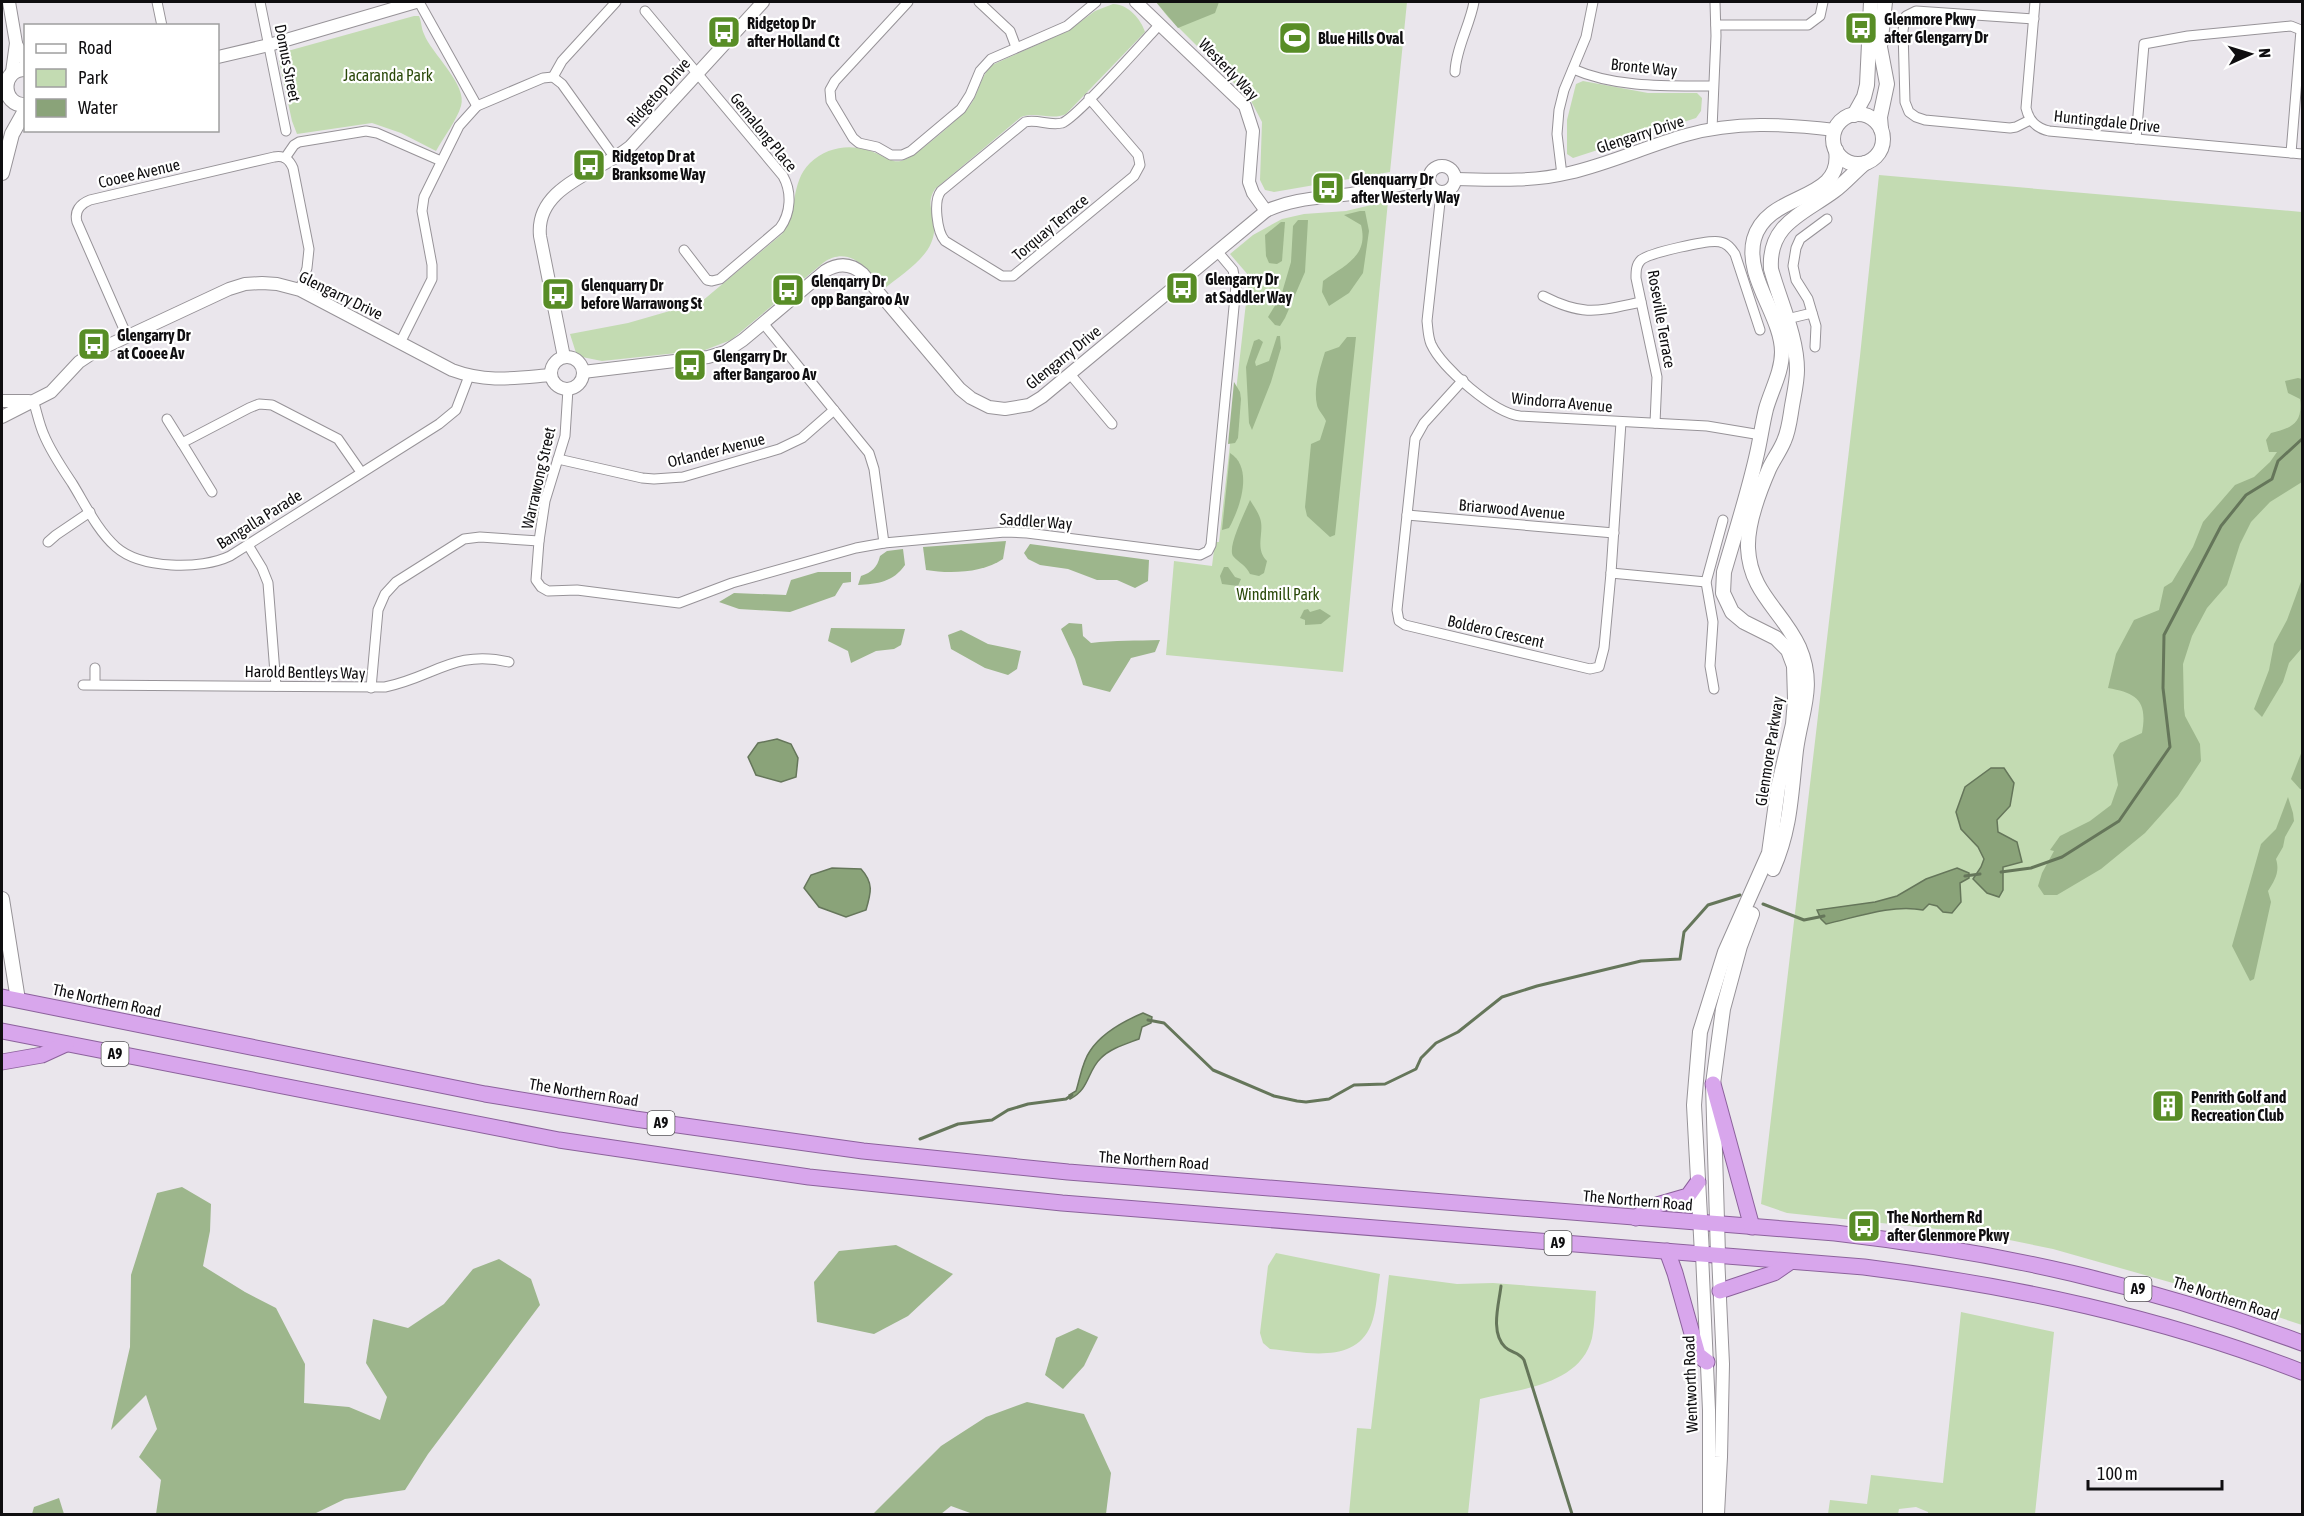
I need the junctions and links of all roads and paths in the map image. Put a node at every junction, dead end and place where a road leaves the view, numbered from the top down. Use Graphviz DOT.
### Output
graph roads {
  1 [pos="9,2"];
  2 [pos="157,2"];
  3 [pos="260,2"];
  4 [pos="418,2"];
  5 [pos="616,2"];
  6 [pos="763,2"];
  7 [pos="908,2"];
  8 [pos="979,2"];
  9 [pos="1096,2"];
  10 [pos="1136,2"];
  11 [pos="1474,2"];
  12 [pos="1593,2"];
  13 [pos="1715,2"];
  14 [pos="1823,2"];
  15 [pos="1871,2"];
  16 [pos="1885,2"];
  17 [pos="2035,2"];
  18 [pos="645,11"];
  19 [pos="2034,20"];
  20 [pos="162,24"];
  21 [pos="1160,24"];
  22 [pos="1716,25"];
  23 [pos="16,43"];
  24 [pos="268,45"];
  25 [pos="1016,47"];
  26 [pos="219,57"];
  27 [pos="24,58"];
  28 [pos="1573,69"];
  29 [pos="1455,72"];
  30 [pos="12,73"];
  31 [pos="697,73"];
  32 [pos="553,77"];
  33 [pos="1713,86"];
  34 [pos="1089,98"];
  35 [pos="15,102"];
  36 [pos="477,106"];
  37 [pos="1854,115"];
  38 [pos="2030,120"];
  39 [pos="1712,129"];
  40 [pos="1881,129"];
  41 [pos="1835,130"];
  42 [pos="286,131"];
  43 [pos="2136,139"];
  44 [pos="2,148"];
  45 [pos="1836,150"];
  46 [pos="2291,153"];
  47 [pos="2302,154"];
  48 [pos="285,158"];
  49 [pos="615,158"];
  50 [pos="441,161"];
  51 [pos="1864,163"];
  52 [pos="2,173"];
  53 [pos="1562,175"];
  54 [pos="1456,179"];
  55 [pos="1429,181"];
  56 [pos="1441,193"];
  57 [pos="1266,211"];
  58 [pos="1827,219"];
  59 [pos="684,250"];
  60 [pos="1216,250"];
  61 [pos="300,290"];
  62 [pos="1543,296"];
  63 [pos="1641,302"];
  64 [pos="1812,313"];
  65 [pos="1787,319"];
  66 [pos="763,323"];
  67 [pos="1760,330"];
  68 [pos="127,336"];
  69 [pos="400,343"];
  70 [pos="1815,347"];
  71 [pos="564,357"];
  72 [pos="583,372"];
  73 [pos="1070,374"];
  74 [pos="551,375"];
  75 [pos="469,376"];
  76 [pos="1463,380"];
  77 [pos="568,389"];
  78 [pos="2,400"];
  79 [pos="32,401"];
  80 [pos="834,410"];
  81 [pos="2,417"];
  82 [pos="167,419"];
  83 [pos="1621,422"];
  84 [pos="1655,423"];
  85 [pos="1112,424"];
  86 [pos="1761,435"];
  87 [pos="182,443"];
  88 [pos="558,459"];
  89 [pos="361,472"];
  90 [pos="212,492"];
  91 [pos="1753,495"];
  92 [pos="90,513"];
  93 [pos="1407,515"];
  94 [pos="1723,520"];
  95 [pos="1614,533"];
  96 [pos="48,542"];
  97 [pos="539,542"];
  98 [pos="884,543"];
  99 [pos="248,545"];
  100 [pos="1611,573"];
  101 [pos="1706,582"];
  102 [pos="561,591"];
  103 [pos="509,662"];
  104 [pos="95,668"];
  105 [pos="95,684"];
  106 [pos="83,685"];
  107 [pos="276,686"];
  108 [pos="371,688"];
  109 [pos="1714,689"];
  110 [pos="1760,887"];
  111 [pos="2,899"];
  112 [pos="1748,914"];
  113 [pos="2,996"];
  114 [pos="18,1000"];
  115 [pos="2,1031"];
  116 [pos="66,1044"];
  117 [pos="2,1062"];
  118 [pos="1713,1084"];
  119 [pos="1698,1182"];
  120 [pos="1636,1218"];
  121 [pos="1700,1223"];
  122 [pos="1717,1224"];
  123 [pos="1752,1227"];
  124 [pos="1667,1251"];
  125 [pos="1702,1254"];
  126 [pos="1718,1255"];
  127 [pos="1790,1262"];
  128 [pos="1720,1291"];
  129 [pos="2302,1343"];
  130 [pos="1707,1362"];
  131 [pos="2302,1372"];
  132 [pos="1709,1515"];
  133 [pos="1718,1515"];
  1 -- 23 [label="street"];
  2 -- 20 [label="street"];
  3 -- 24 [label="street, Domus Street"];
  4 -- 24 [label="street"];
  4 -- 36 [label="street"];
  5 -- 32 [label="street"];
  6 -- 31 [label="street, Ridgetop Drive"];
  7 -- 25 [label="street"];
  8 -- 25 [label="street"];
  9 -- 25 [label="street"];
  10 -- 21 [label="street, Westerly Way"];
  11 -- 29 [label="street"];
  12 -- 28 [label="street"];
  13 -- 22 [label="street"];
  14 -- 22 [label="street"];
  15 -- 37 [label="main road"];
  16 -- 40 [label="main road"];
  17 -- 19 [label="street, Huntingdale Drive"];
  18 -- 31 [label="street, Gemalong Place"];
  19 -- 38 [label="street, Huntingdale Drive"];
  19 -- 38 [label="street"];
  21 -- 34 [label="street, Torquay Terrace"];
  21 -- 57 [label="street, Westerly Way"];
  22 -- 33 [label="street"];
  23 -- 27 [label="street"];
  23 -- 30 [label="street"];
  24 -- 26 [label="street"];
  24 -- 42 [label="street, Domus Street"];
  28 -- 33 [label="street, Bronte Way"];
  28 -- 53 [label="street"];
  30 -- 35 [label="main road"];
  31 -- 49 [label="street, Ridgetop Drive"];
  31 -- 59 [label="street, Gemalong Place"];
  32 -- 36 [label="street"];
  32 -- 49 [label="street"];
  33 -- 39 [label="street"];
  34 -- 34 [label="street, Torquay Terrace"];
  35 -- 44 [label="main road"];
  35 -- 52 [label="main road"];
  36 -- 50 [label="street"];
  37 -- 40 [label="main road"];
  37 -- 41 [label="main road"];
  38 -- 43 [label="street, Huntingdale Drive"];
  39 -- 41 [label="street, Glengarry Drive"];
  39 -- 53 [label="street, Glengarry Drive"];
  40 -- 51 [label="main road"];
  41 -- 45 [label="main road"];
  43 -- 46 [label="street, Huntingdale Drive"];
  43 -- 46 [label="street"];
  45 -- 51 [label="main road"];
  45 -- 86 [label="main road, Glenmore Parkway"];
  46 -- 47 [label="street, Huntingdale Drive"];
  48 -- 50 [label="street"];
  48 -- 61 [label="street"];
  48 -- 68 [label="street, Cooee Avenue"];
  49 -- 71 [label="street, Ridgetop Drive"];
  50 -- 69 [label="street"];
  51 -- 65 [label="main road, Glenmore Parkway"];
  53 -- 54 [label="street, Glengarry Drive"];
  54 -- 55 [label="street"];
  54 -- 56 [label="street"];
  55 -- 56 [label="street"];
  55 -- 57 [label="street, Glengarry Drive"];
  56 -- 76 [label="street, Windorra Avenue"];
  57 -- 60 [label="street, Glengarry Drive"];
  58 -- 64 [label="street"];
  60 -- 73 [label="street, Glengarry Drive"];
  60 -- 98 [label="street, Saddler Way"];
  61 -- 68 [label="street, Glengarry Drive"];
  61 -- 69 [label="street, Glengarry Drive"];
  62 -- 63 [label="street"];
  63 -- 67 [label="street, Roseville Terrace"];
  63 -- 84 [label="street, Roseville Terrace"];
  64 -- 65 [label="street"];
  64 -- 70 [label="street"];
  65 -- 91 [label="main road, Glenmore Parkway"];
  66 -- 72 [label="street, Glengarry Drive"];
  66 -- 73 [label="street, Glengarry Drive"];
  66 -- 80 [label="street"];
  68 -- 79 [label="street, Glengarry Drive"];
  69 -- 75 [label="street, Glengarry Drive"];
  71 -- 72 [label="street"];
  71 -- 74 [label="street"];
  72 -- 77 [label="street"];
  73 -- 85 [label="street"];
  74 -- 75 [label="street, Glengarry Drive"];
  74 -- 77 [label="street"];
  75 -- 89 [label="street, Bangalla Parade"];
  76 -- 83 [label="street, Windorra Avenue"];
  76 -- 93 [label="street, Boldero Crescent"];
  77 -- 88 [label="street, Warrawong Street"];
  78 -- 79 [label="street"];
  79 -- 81 [label="street, Glengarry Drive"];
  79 -- 92 [label="street, Bangalla Parade"];
  80 -- 88 [label="street, Orlander Avenue"];
  80 -- 98 [label="street"];
  82 -- 87 [label="street"];
  83 -- 84 [label="street, Windorra Avenue"];
  83 -- 95 [label="street, Boldero Crescent"];
  84 -- 86 [label="street, Windorra Avenue"];
  86 -- 91 [label="main road, Glenmore Parkway"];
  87 -- 89 [label="street"];
  87 -- 90 [label="street"];
  88 -- 97 [label="street, Warrawong Street"];
  89 -- 99 [label="street, Bangalla Parade"];
  91 -- 110 [label="main road, Glenmore Parkway"];
  91 -- 110 [label="main road, Glenmore Parkway"];
  92 -- 96 [label="street"];
  92 -- 99 [label="street, Bangalla Parade"];
  93 -- 95 [label="street, Briarwood Avenue"];
  93 -- 100 [label="street, Boldero Crescent"];
  94 -- 101 [label="street"];
  95 -- 100 [label="street, Boldero Crescent"];
  97 -- 102 [label="street, Warrawong Street"];
  97 -- 108 [label="street"];
  98 -- 102 [label="street, Saddler Way"];
  99 -- 107 [label="street"];
  100 -- 101 [label="street"];
  101 -- 109 [label="street"];
  103 -- 108 [label="street, Harold Bentleys Way"];
  104 -- 105 [label="street"];
  105 -- 106 [label="street, Harold Bentleys Way"];
  105 -- 107 [label="street, Harold Bentleys Way"];
  107 -- 108 [label="street, Harold Bentleys Way"];
  110 -- 112 [label="main road, Glenmore Parkway"];
  111 -- 114 [label="main road"];
  112 -- 118 [label="main road, Glenmore Parkway"];
  112 -- 119 [label="main road, Glenmore Parkway"];
  113 -- 114 [label="highway, The Northern Road / A9"];
  114 -- 120 [label="highway, The Northern Road / A9"];
  115 -- 116 [label="highway, A9"];
  116 -- 117 [label="highway"];
  116 -- 124 [label="highway, A9"];
  118 -- 122 [label="main road, Glenmore Parkway"];
  118 -- 123 [label="highway"];
  119 -- 120 [label="highway"];
  119 -- 121 [label="main road, Glenmore Parkway"];
  120 -- 121 [label="highway, The Northern Road / A9"];
  121 -- 122 [label="highway, The Northern Road / A9"];
  121 -- 125 [label="main road, Glenmore Parkway"];
  122 -- 123 [label="highway, The Northern Road / A9"];
  122 -- 126 [label="main road, Glenmore Parkway"];
  123 -- 129 [label="highway, The Northern Road / A9"];
  124 -- 125 [label="highway, A9"];
  124 -- 130 [label="highway"];
  125 -- 126 [label="highway, A9"];
  125 -- 130 [label="street, Wentworth Road"];
  126 -- 127 [label="highway, A9"];
  126 -- 128 [label="street, Wentworth Road"];
  127 -- 128 [label="highway"];
  127 -- 131 [label="highway, A9"];
  128 -- 133 [label="street, Wentworth Road"];
  130 -- 132 [label="street, Wentworth Road"];
}
